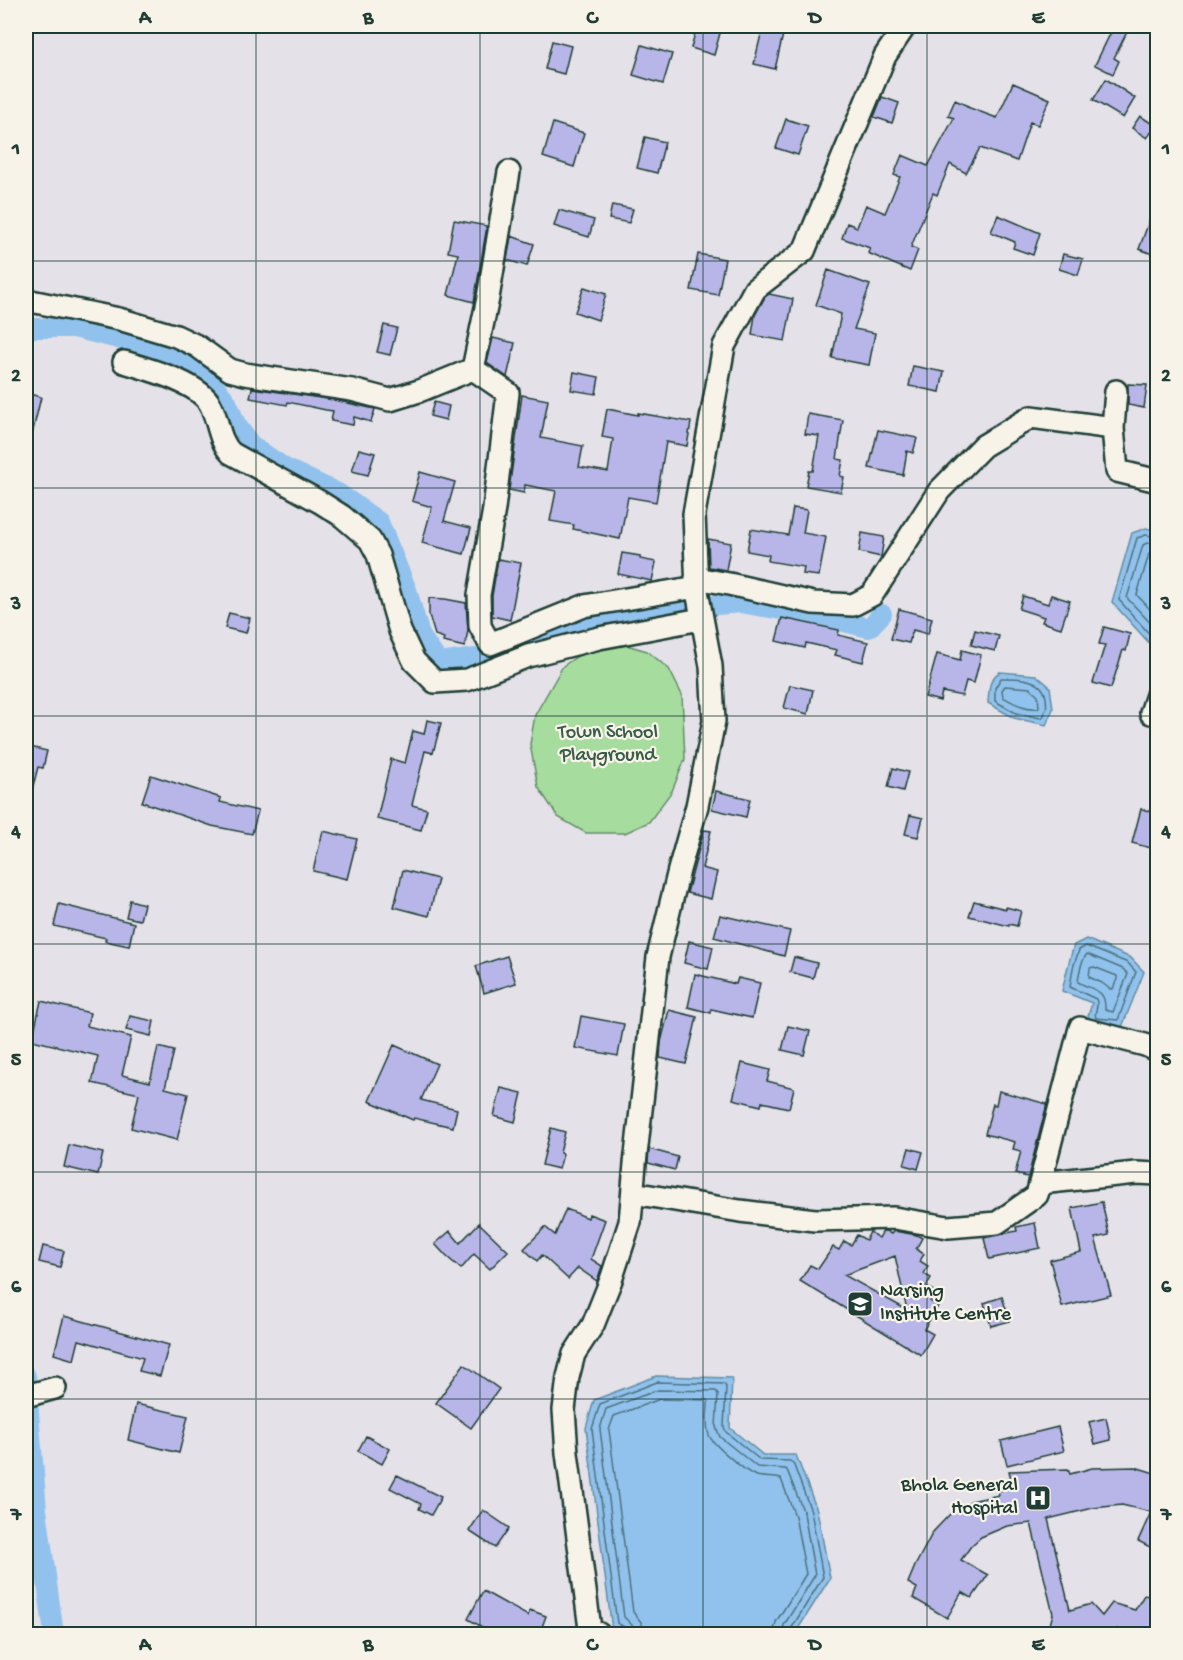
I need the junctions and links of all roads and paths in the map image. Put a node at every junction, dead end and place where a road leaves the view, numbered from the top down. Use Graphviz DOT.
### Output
graph roads {
  1 [pos="905,26"];
  2 [pos="509,172"];
  3 [pos="26,300"];
  4 [pos="124,362"];
  5 [pos="473,369"];
  6 [pos="1116,391"];
  7 [pos="1113,428"];
  8 [pos="1158,481"];
  9 [pos="697,585"];
  10 [pos="702,622"];
  11 [pos="1158,692"];
  12 [pos="1151,713"];
  13 [pos="1158,1051"];
  14 [pos="1158,1174"];
  15 [pos="1040,1183"];
  16 [pos="633,1193"];
  17 [pos="56,1388"];
  18 [pos="26,1396"];
  19 [pos="600,1635"];
  1 -- 9 [label="street"];
  2 -- 5 [label="street"];
  3 -- 5 [label="street"];
  4 -- 10 [label="street"];
  5 -- 9 [label="street"];
  6 -- 7 [label="street"];
  7 -- 8 [label="street"];
  7 -- 9 [label="street"];
  9 -- 10 [label="street"];
  10 -- 16 [label="street"];
  11 -- 12 [label="street"];
  13 -- 15 [label="street"];
  14 -- 15 [label="street"];
  15 -- 16 [label="street"];
  16 -- 19 [label="street"];
  17 -- 18 [label="street"];
}
